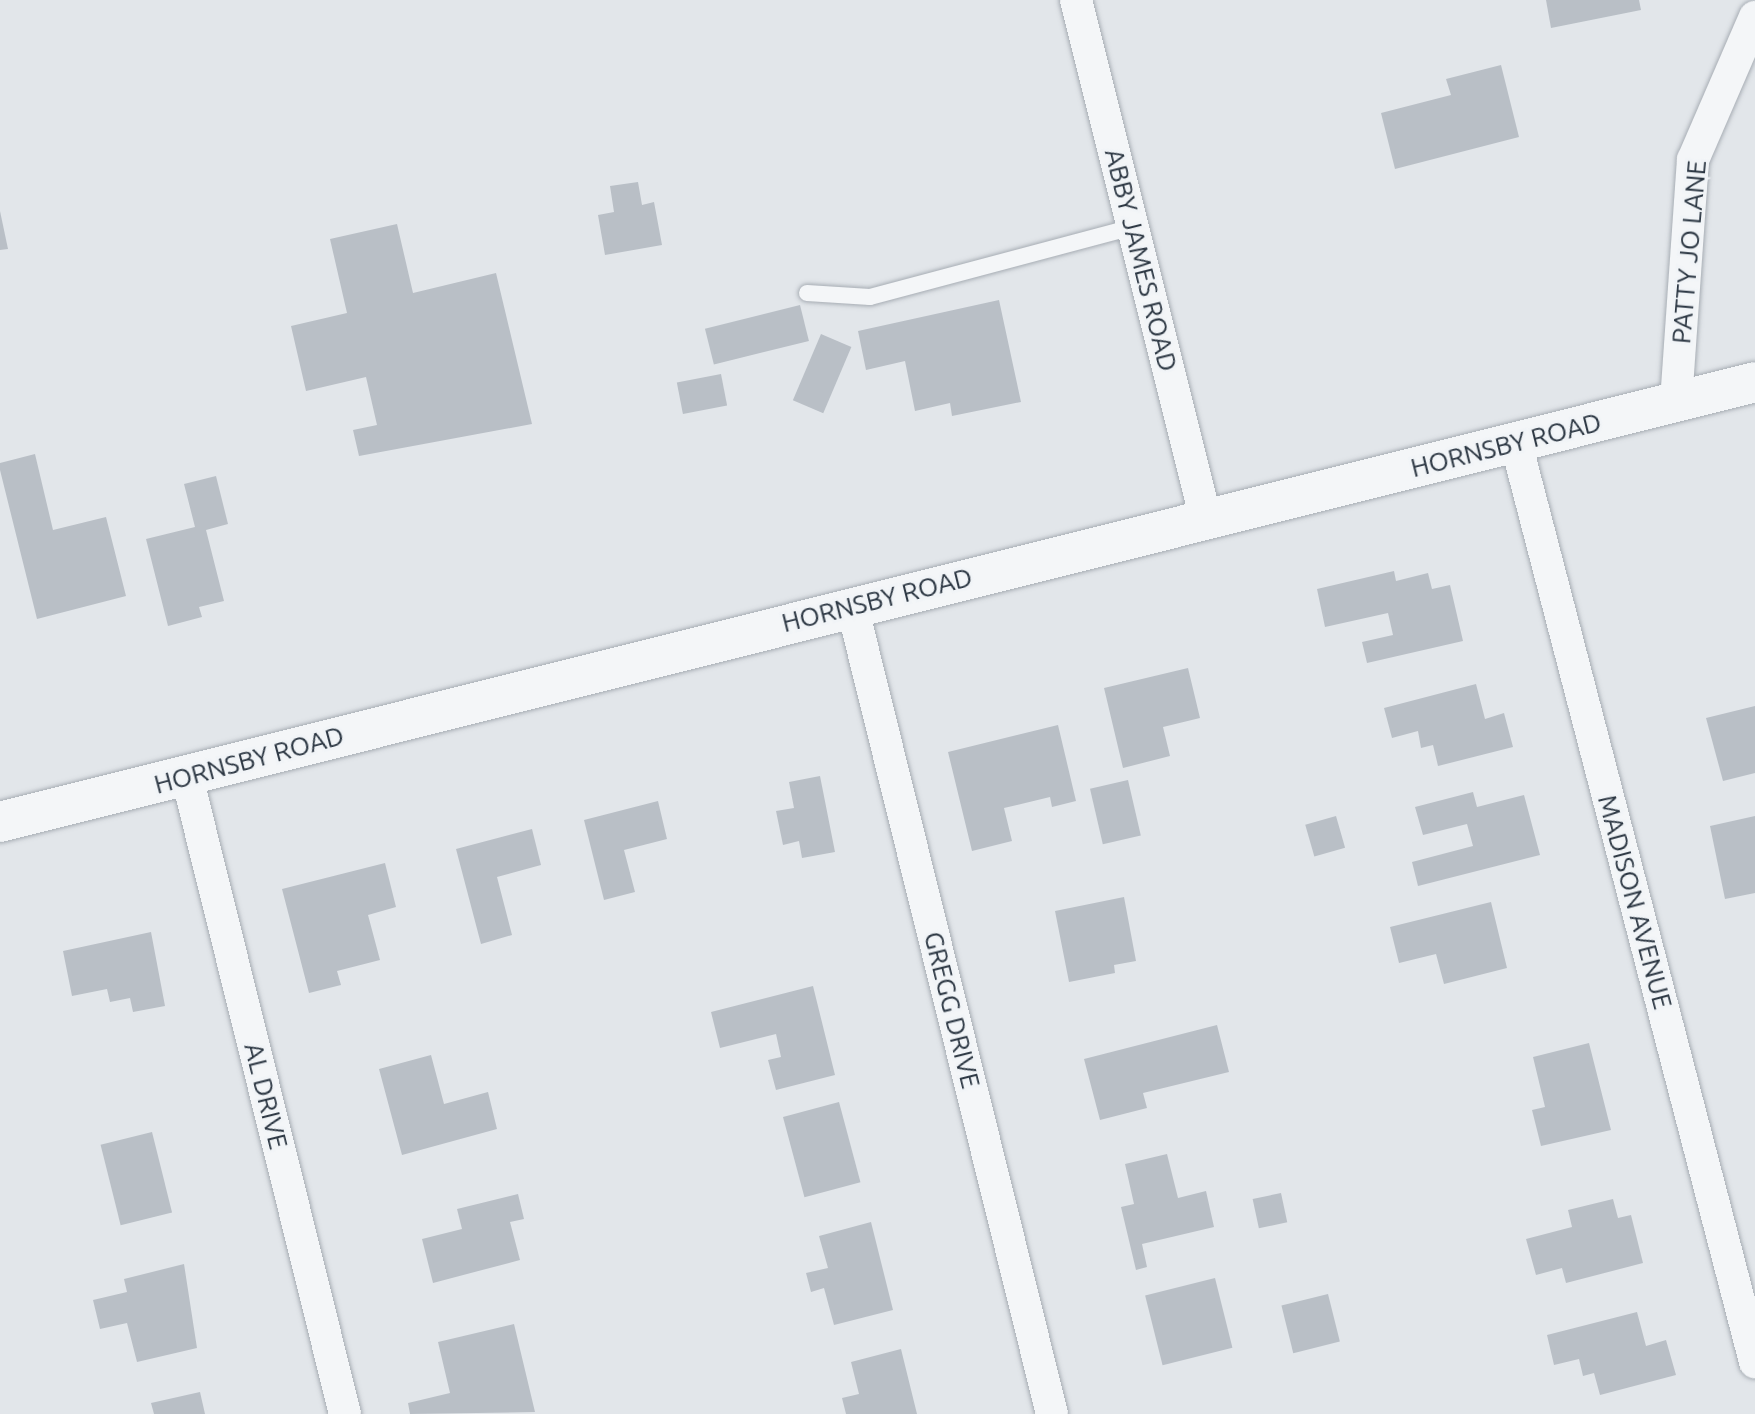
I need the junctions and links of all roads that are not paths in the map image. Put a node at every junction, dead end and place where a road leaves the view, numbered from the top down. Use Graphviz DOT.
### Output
graph roads {
  1 [pos="1076,0"];
  2 [pos="1755,17"];
  3 [pos="1133,227"];
  4 [pos="807,293"];
  5 [pos="1755,382"];
  6 [pos="1676,402"];
  7 [pos="1516,443"];
  8 [pos="1206,520"];
  9 [pos="852,606"];
  10 [pos="187,777"];
  11 [pos="0,822"];
  12 [pos="1755,1362"];
  13 [pos="345,1414"];
  14 [pos="1052,1414"];
  1 -- 3 [label="street, ABBY JAMES ROAD"];
  2 -- 6 [label="street, PATTY JO LANE"];
  3 -- 4 [label="lane"];
  3 -- 8 [label="street, ABBY JAMES ROAD"];
  5 -- 6 [label="street, HORNSBY ROAD"];
  6 -- 7 [label="street, HORNSBY ROAD"];
  7 -- 8 [label="street, HORNSBY ROAD"];
  7 -- 12 [label="street, MADISON AVENUE"];
  8 -- 9 [label="street, HORNSBY ROAD"];
  9 -- 10 [label="street, HORNSBY ROAD"];
  9 -- 14 [label="street, GREGG DRIVE"];
  10 -- 11 [label="street, HORNSBY ROAD"];
  10 -- 13 [label="street, AL DRIVE"];
}
